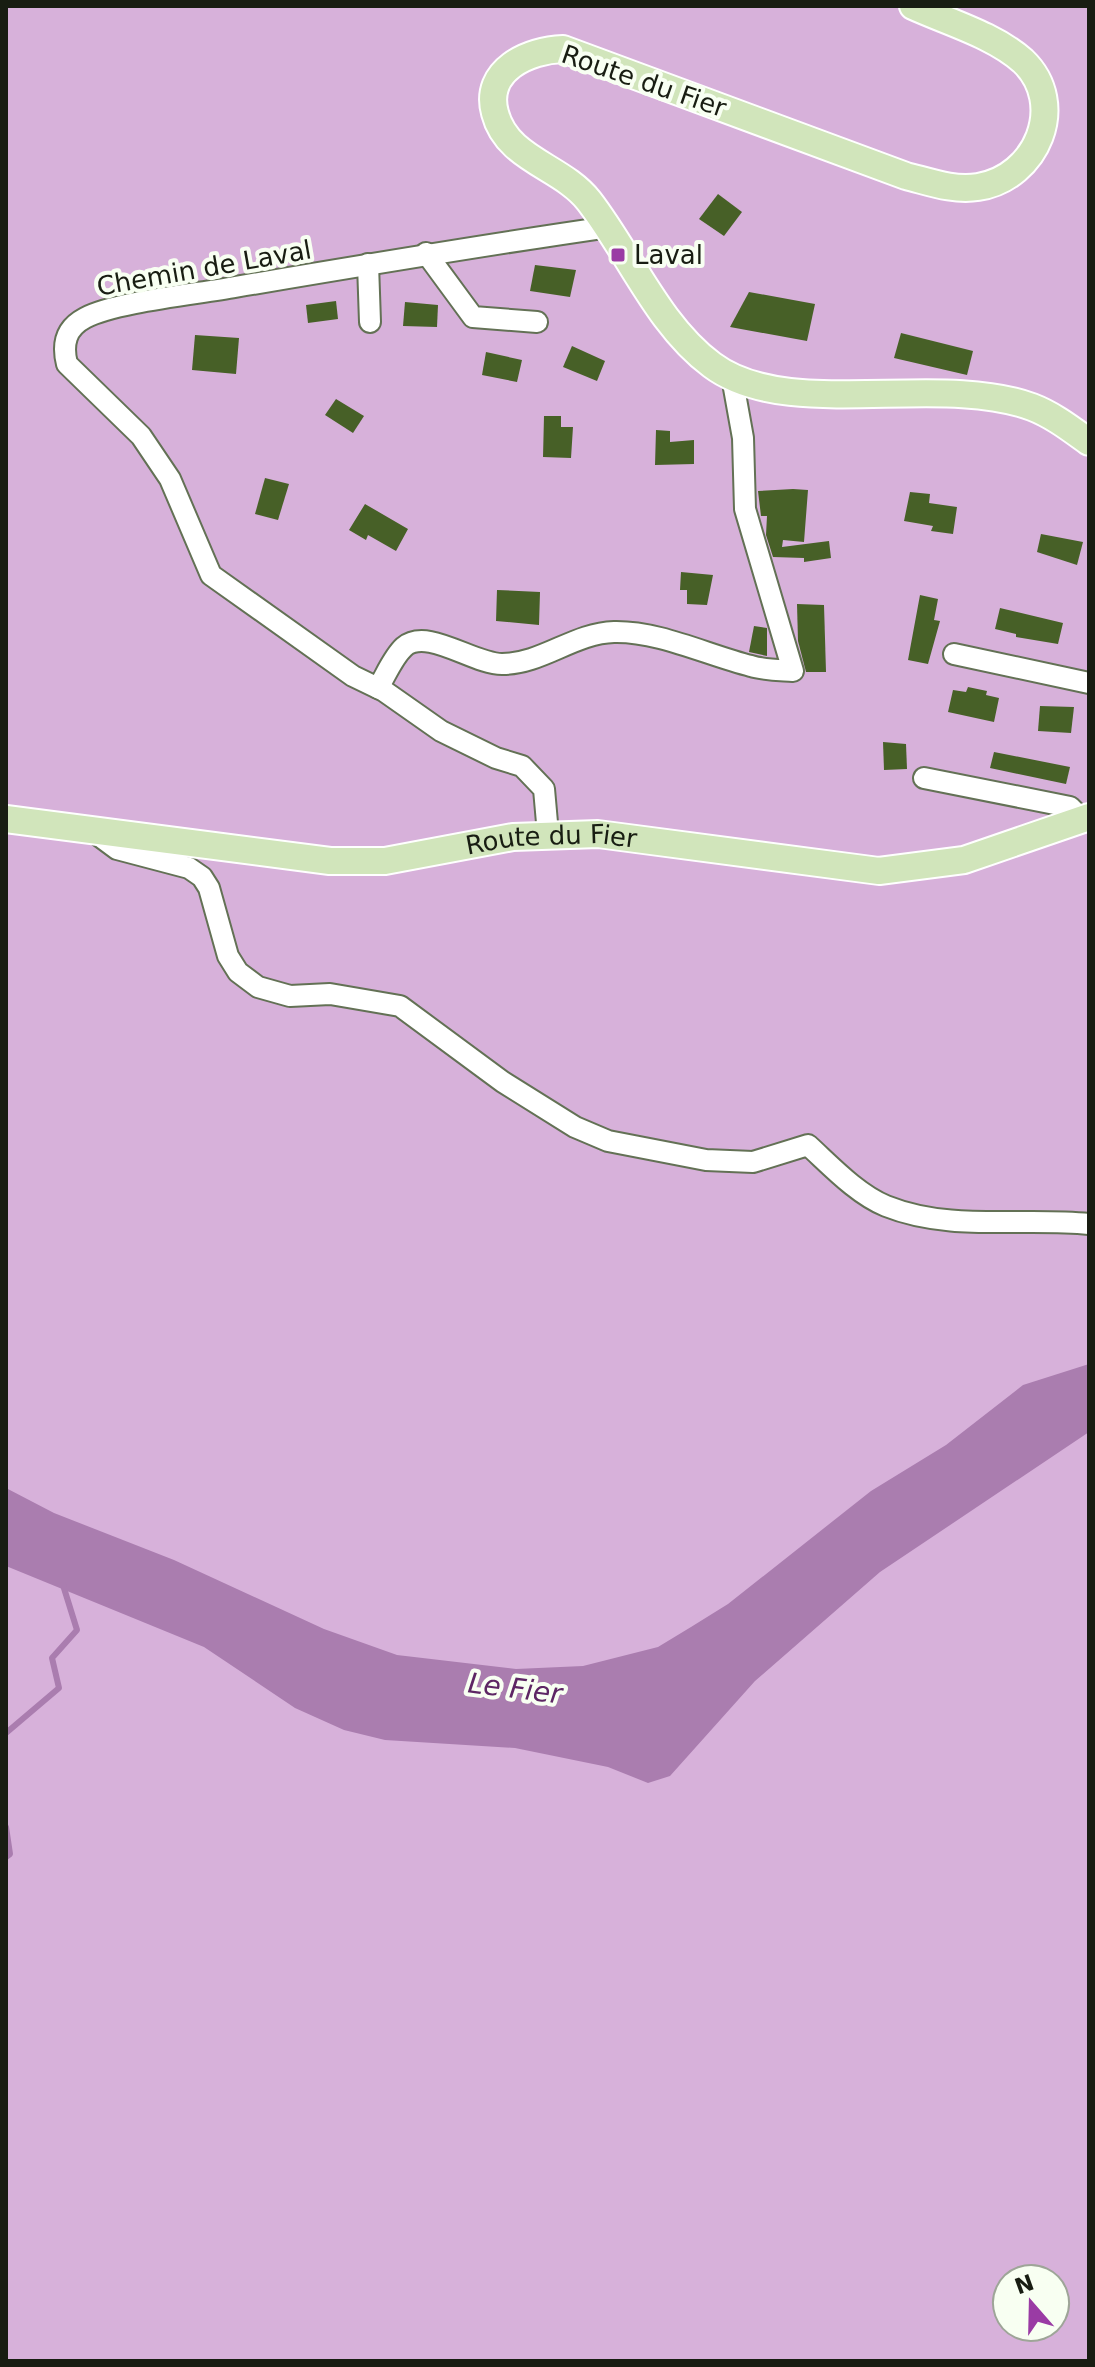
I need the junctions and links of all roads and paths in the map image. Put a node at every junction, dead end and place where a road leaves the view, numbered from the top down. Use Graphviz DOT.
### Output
graph roads {
  1 [pos="913,6"];
  2 [pos="609,227"];
  3 [pos="426,253"];
  4 [pos="368,264"];
  5 [pos="370,322"];
  6 [pos="537,322"];
  7 [pos="732,377"];
  8 [pos="1089,442"];
  9 [pos="954,654"];
  10 [pos="1089,683"];
  11 [pos="378,688"];
  12 [pos="924,778"];
  13 [pos="1086,818"];
  14 [pos="6,819"];
  15 [pos="90,829"];
  16 [pos="548,834"];
  17 [pos="1089,1224"];
  1 -- 2 [label="main road, Route du Fier"];
  2 -- 3 [label="street, Chemin de Laval"];
  2 -- 7 [label="main road, Route du Fier"];
  3 -- 4 [label="street, Chemin de Laval"];
  3 -- 6 [label="street"];
  4 -- 5 [label="street"];
  4 -- 11 [label="street, Chemin de Laval"];
  7 -- 8 [label="main road, Route du Fier"];
  7 -- 11 [label="street"];
  9 -- 10 [label="street"];
  11 -- 16 [label="street, Chemin de Laval"];
  12 -- 13 [label="street"];
  13 -- 16 [label="main road, Route du Fier"];
  14 -- 15 [label="main road, Route du Fier"];
  15 -- 16 [label="main road, Route du Fier"];
  15 -- 17 [label="street"];
}
